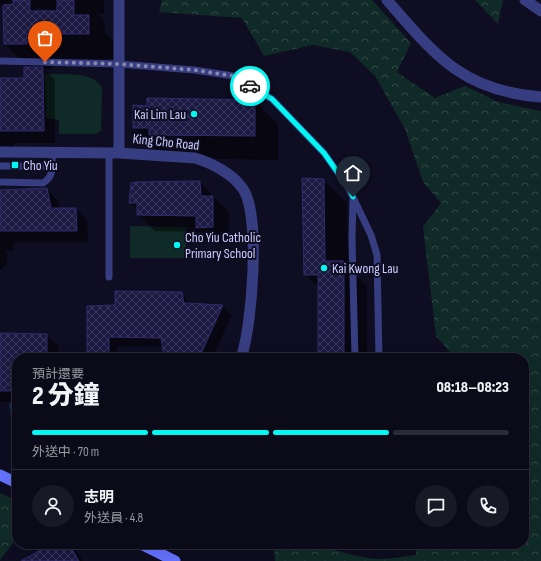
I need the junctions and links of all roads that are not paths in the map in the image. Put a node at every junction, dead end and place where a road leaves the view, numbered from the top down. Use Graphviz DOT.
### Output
graph roads {
  1 [pos="119,0"];
  2 [pos="387,0"];
  3 [pos="525,0"];
  4 [pos="541,11"];
  5 [pos="0,61"];
  6 [pos="119,64"];
  7 [pos="541,97"];
  8 [pos="0,152"];
  9 [pos="52,152"];
  10 [pos="114,153"];
  11 [pos="0,166"];
  12 [pos="52,166"];
  13 [pos="0,182"];
  14 [pos="353,197"];
  15 [pos="109,277"];
  16 [pos="243,353"];
  17 [pos="355,353"];
  18 [pos="379,353"];
  19 [pos="0,475"];
  20 [pos="12,481"];
  21 [pos="158,549"];
  22 [pos="175,561"];
  1 -- 6 [label="street"];
  2 -- 7 [label="street"];
  3 -- 4 [label="street"];
  5 -- 6 [label="lane"];
  6 -- 10 [label="street"];
  6 -- 14 [label="lane"];
  8 -- 9 [label="street, King Cho Road"];
  9 -- 10 [label="street, King Cho Road"];
  9 -- 12 [label="lane"];
  10 -- 15 [label="lane"];
  10 -- 16 [label="street, King Cho Road"];
  11 -- 12 [label="lane"];
  12 -- 13 [label="lane"];
  14 -- 17 [label="lane"];
  14 -- 18 [label="lane"];
  19 -- 20 [label="main road"];
  21 -- 22 [label="main road"];
}
